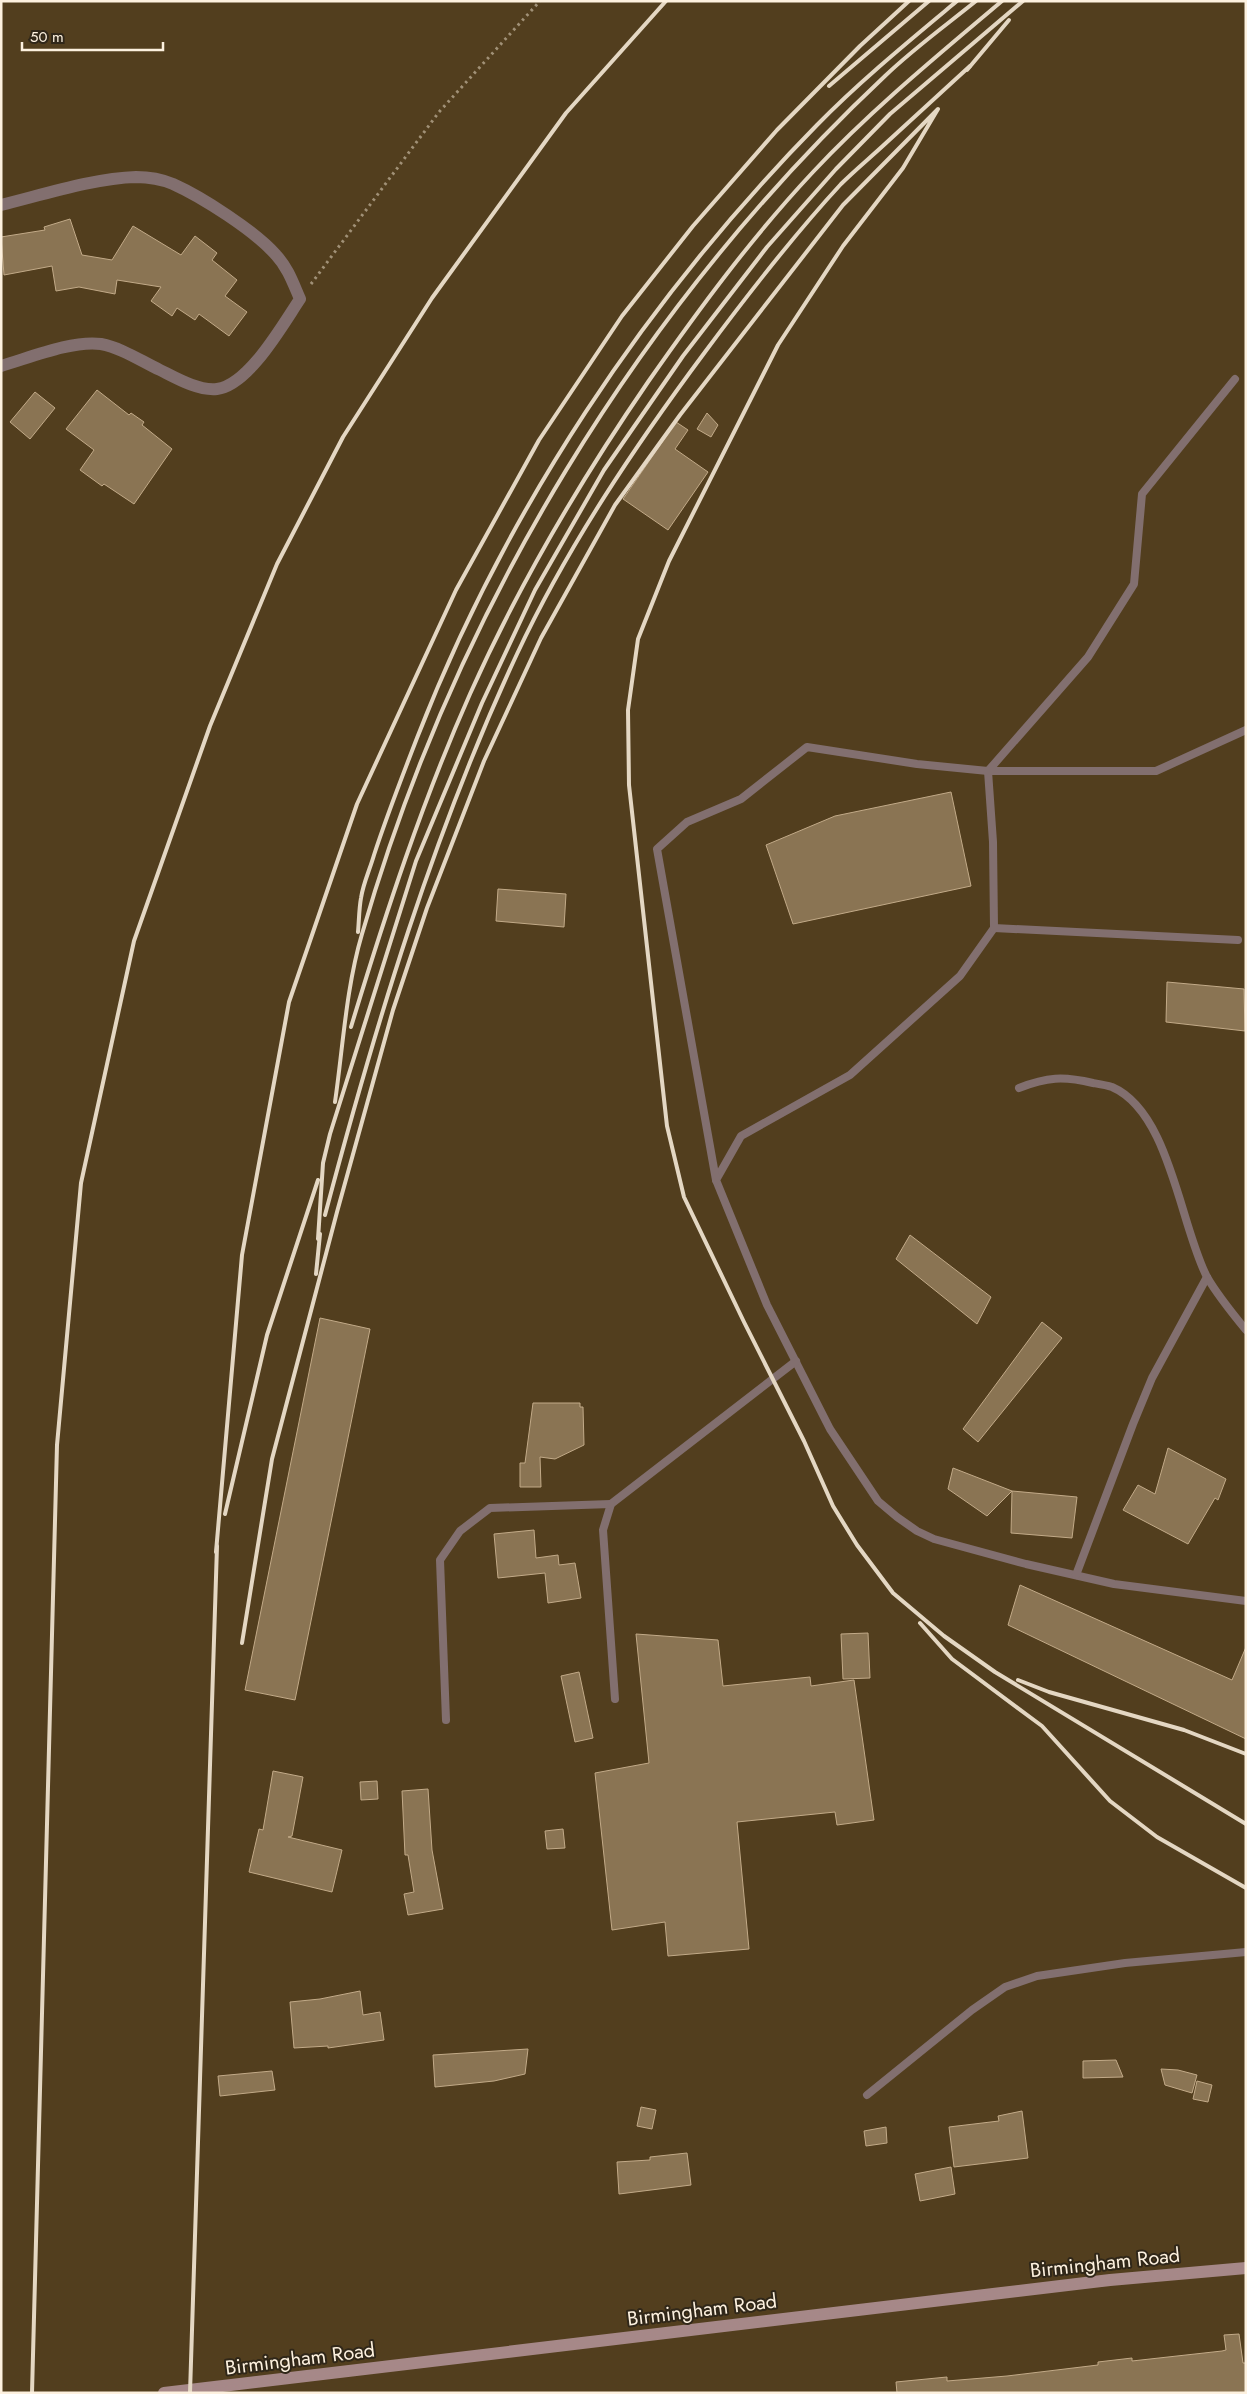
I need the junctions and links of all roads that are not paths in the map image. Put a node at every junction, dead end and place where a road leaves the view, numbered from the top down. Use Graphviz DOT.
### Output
graph roads {
  1 [pos="1,205"];
  2 [pos="1,366"];
  3 [pos="1235,379"];
  4 [pos="1246,730"];
  5 [pos="988,771"];
  6 [pos="994,928"];
  7 [pos="1238,940"];
  8 [pos="1019,1088"];
  9 [pos="716,1180"];
  10 [pos="1207,1277"];
  11 [pos="1246,1330"];
  12 [pos="796,1361"];
  13 [pos="611,1504"];
  14 [pos="1076,1576"];
  15 [pos="1246,1601"];
  16 [pos="615,1699"];
  17 [pos="446,1720"];
  18 [pos="1246,1952"];
  19 [pos="868,2095"];
  20 [pos="1246,2268"];
  21 [pos="164,2393"];
  1 -- 2 [label="street"];
  3 -- 5 [label="lane"];
  4 -- 5 [label="lane"];
  5 -- 6 [label="lane"];
  5 -- 9 [label="lane"];
  6 -- 7 [label="lane"];
  6 -- 9 [label="lane"];
  8 -- 10 [label="lane"];
  9 -- 12 [label="lane"];
  10 -- 11 [label="lane"];
  10 -- 14 [label="lane"];
  12 -- 13 [label="lane"];
  12 -- 14 [label="lane"];
  13 -- 16 [label="lane"];
  13 -- 17 [label="lane"];
  14 -- 15 [label="lane"];
  18 -- 19 [label="lane"];
  20 -- 21 [label="street, Birmingham Road"];
}
